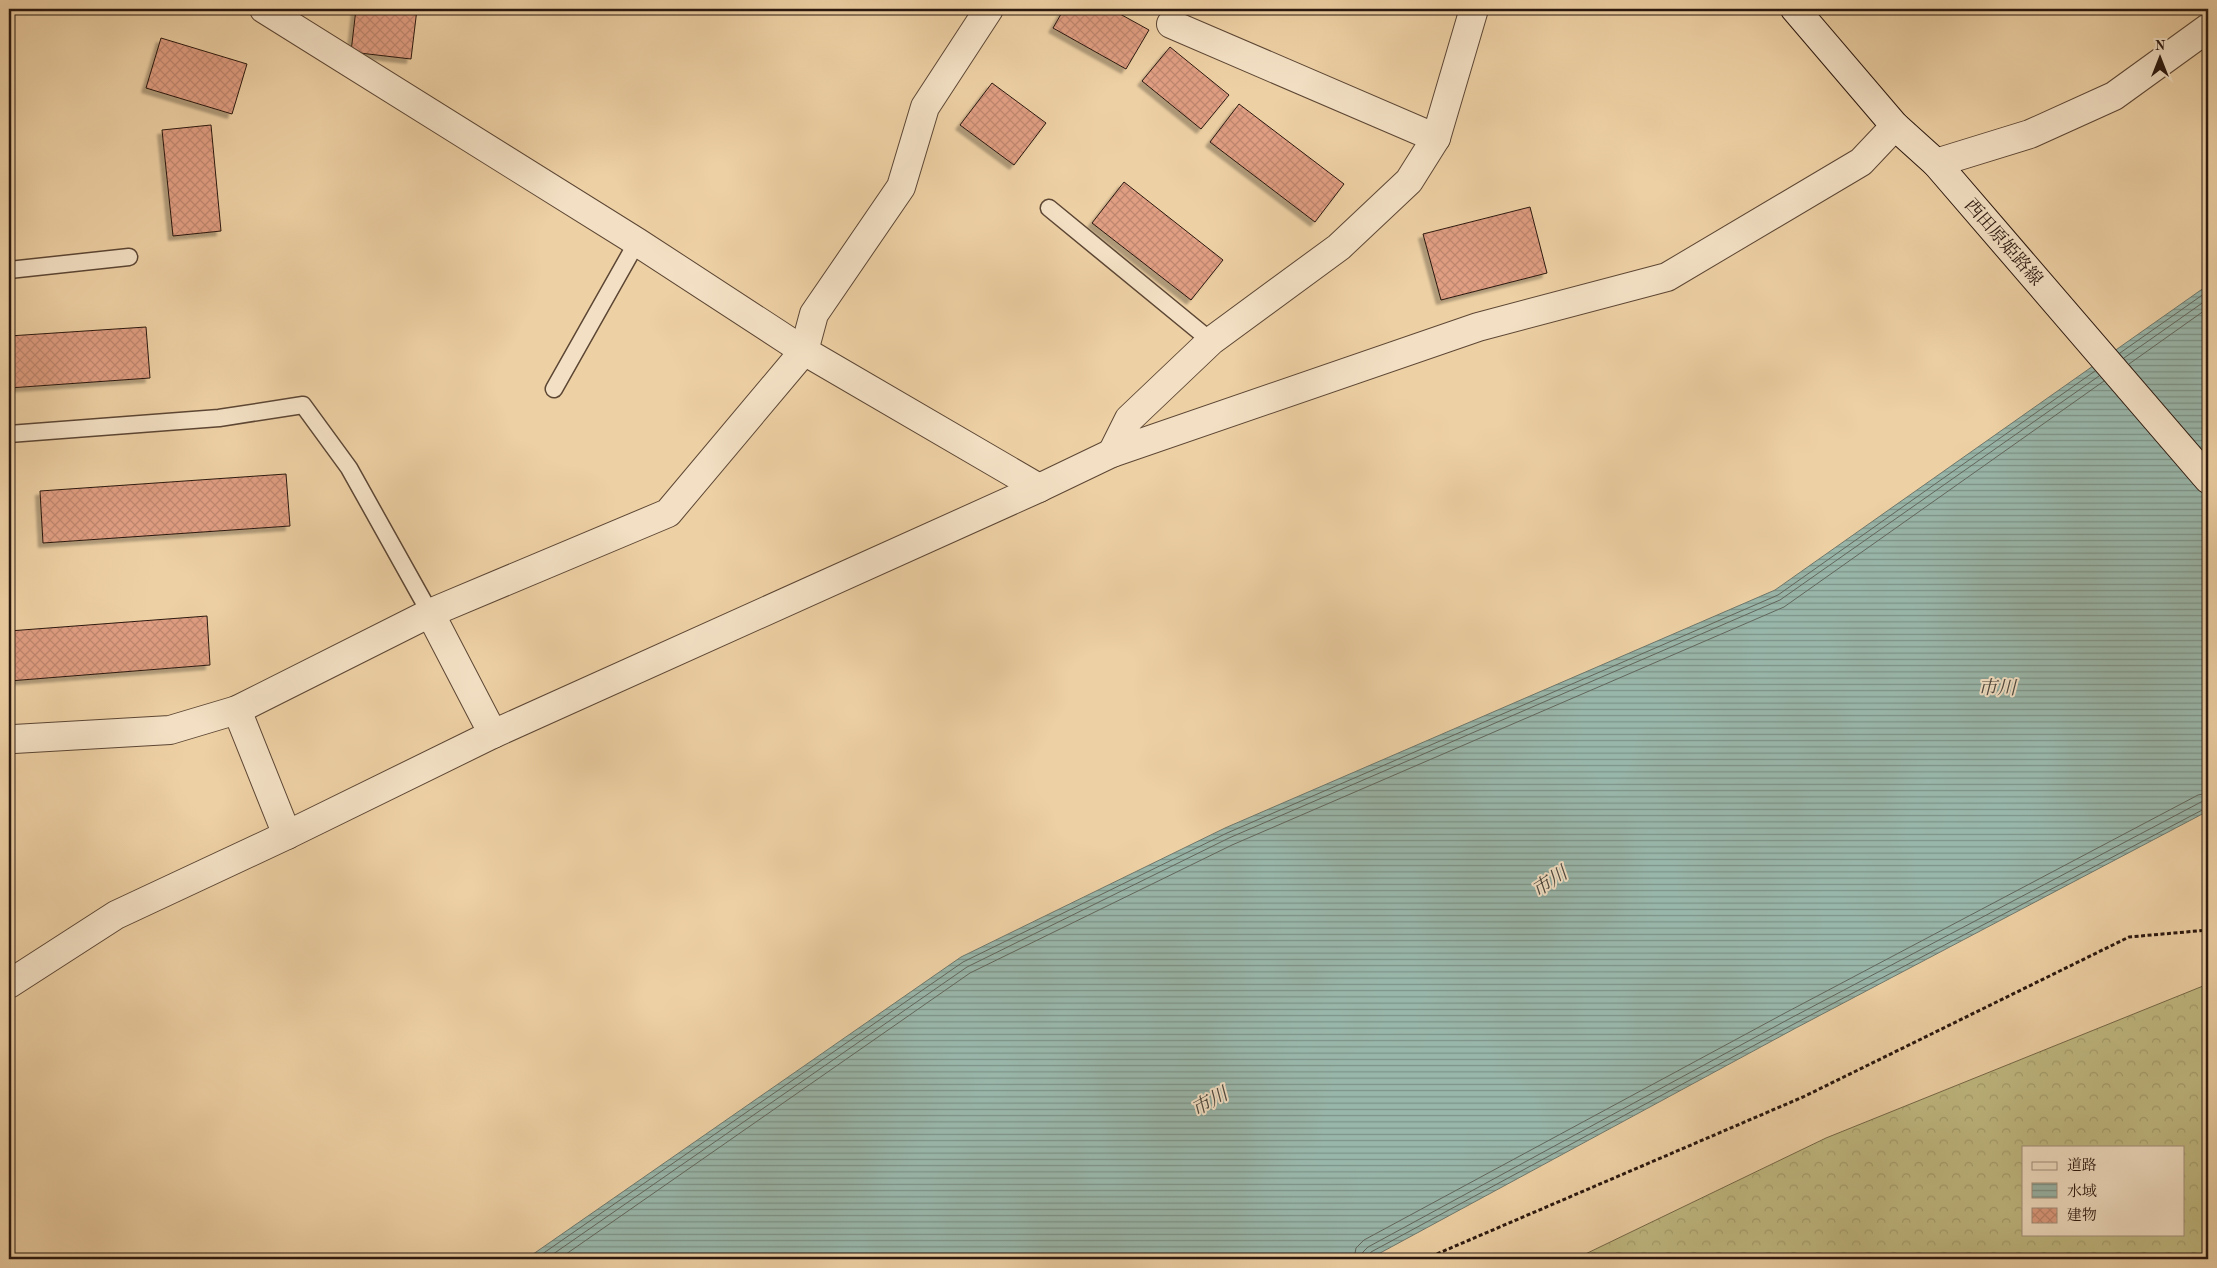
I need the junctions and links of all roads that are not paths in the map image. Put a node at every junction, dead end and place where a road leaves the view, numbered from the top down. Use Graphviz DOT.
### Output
graph roads {
  1 [pos="264,9"];
  2 [pos="989,9"];
  3 [pos="1474,9"];
  4 [pos="1795,9"];
  5 [pos="1171,24"];
  6 [pos="2208,28"];
  7 [pos="1895,126"];
  8 [pos="1436,138"];
  9 [pos="1936,163"];
  10 [pos="1049,208"];
  11 [pos="637,242"];
  12 [pos="129,258"];
  13 [pos="9,270"];
  14 [pos="1211,341"];
  15 [pos="804,351"];
  16 [pos="554,389"];
  17 [pos="9,434"];
  18 [pos="1112,452"];
  19 [pos="2208,479"];
  20 [pos="1039,488"];
  21 [pos="430,612"];
  22 [pos="237,710"];
  23 [pos="493,734"];
  24 [pos="9,738"];
  25 [pos="287,835"];
  26 [pos="9,984"];
  1 -- 11 [label="street"];
  2 -- 15 [label="street"];
  3 -- 8 [label="street"];
  4 -- 7 [label="street, 西田原姫路線"];
  5 -- 8 [label="street"];
  6 -- 9 [label="street"];
  7 -- 9 [label="street, 西田原姫路線"];
  7 -- 18 [label="street"];
  8 -- 14 [label="street"];
  9 -- 19 [label="street, 西田原姫路線"];
  10 -- 14 [label="lane"];
  11 -- 15 [label="street"];
  11 -- 16 [label="lane"];
  12 -- 13 [label="lane"];
  14 -- 18 [label="street"];
  15 -- 20 [label="street"];
  15 -- 21 [label="street"];
  17 -- 21 [label="lane"];
  18 -- 20 [label="street"];
  20 -- 23 [label="street"];
  21 -- 22 [label="street"];
  21 -- 23 [label="street"];
  22 -- 24 [label="street"];
  22 -- 25 [label="street"];
  23 -- 25 [label="street"];
  25 -- 26 [label="street"];
}
